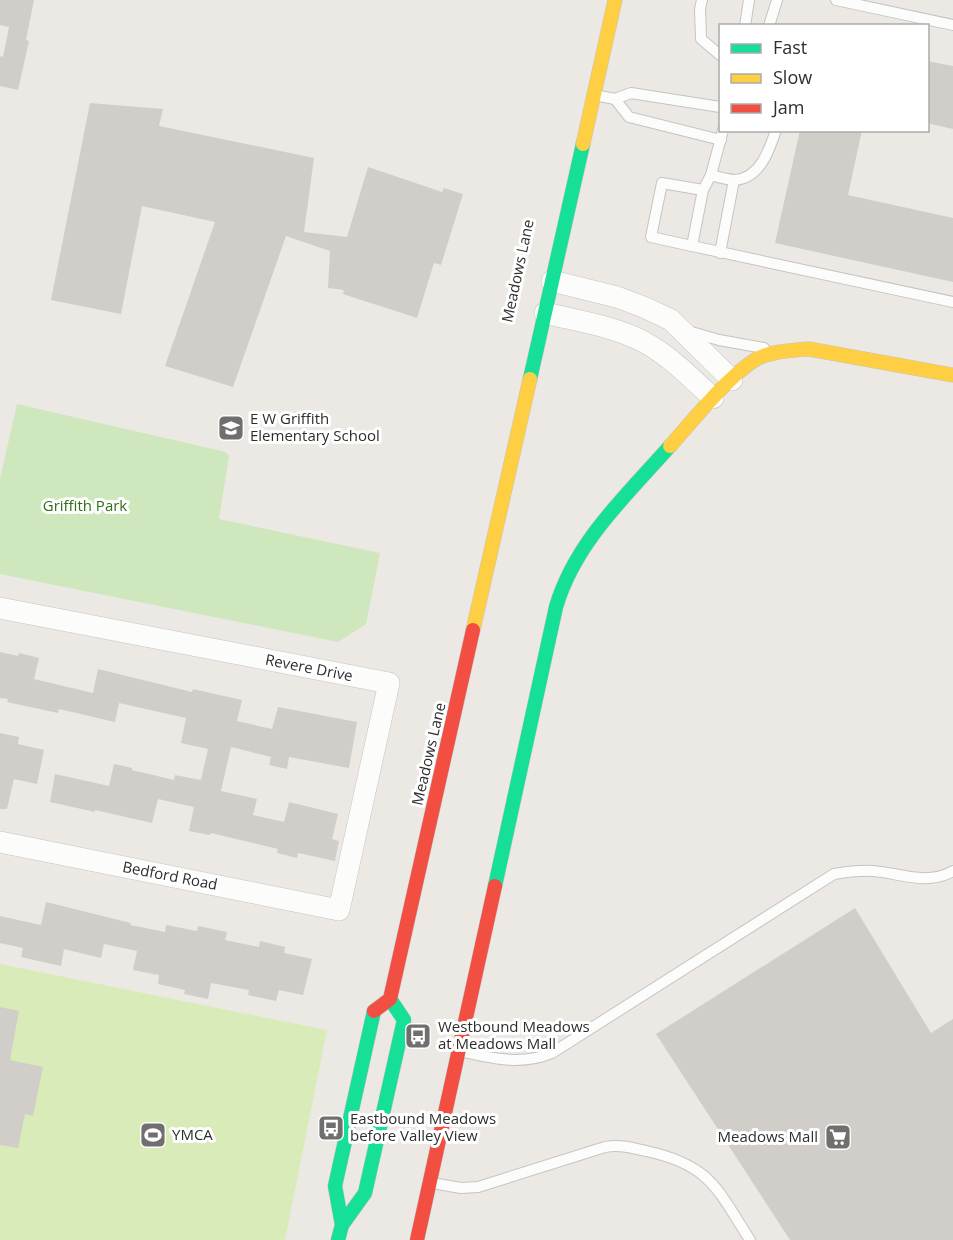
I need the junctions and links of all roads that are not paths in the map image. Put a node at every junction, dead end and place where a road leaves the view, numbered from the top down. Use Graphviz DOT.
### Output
graph roads {
  1 [pos="615,0"];
  2 [pos="702,0"];
  3 [pos="749,0"];
  4 [pos="777,0"];
  5 [pos="836,0"];
  6 [pos="745,24"];
  7 [pos="769,24"];
  8 [pos="953,25"];
  9 [pos="719,54"];
  10 [pos="594,94"];
  11 [pos="615,99"];
  12 [pos="719,107"];
  13 [pos="590,113"];
  14 [pos="775,132"];
  15 [pos="722,135"];
  16 [pos="564,164"];
  17 [pos="711,175"];
  18 [pos="734,180"];
  19 [pos="703,190"];
  20 [pos="692,246"];
  21 [pos="720,253"];
  22 [pos="552,280"];
  23 [pos="953,303"];
  24 [pos="545,313"];
  25 [pos="682,330"];
  26 [pos="785,351"];
  27 [pos="953,375"];
  28 [pos="732,380"];
  29 [pos="713,398"];
  30 [pos="506,421"];
  31 [pos="500,516"];
  32 [pos="0,608"];
  33 [pos="0,842"];
  34 [pos="953,871"];
  35 [pos="339,910"];
  36 [pos="390,999"];
  37 [pos="459,1051"];
  38 [pos="429,1182"];
  39 [pos="342,1225"];
  40 [pos="338,1240"];
  41 [pos="417,1240"];
  42 [pos="750,1240"];
  1 -- 10 [label="street, Meadows Lane"];
  2 -- 9 [label="lane"];
  3 -- 6 [label="lane"];
  4 -- 7 [label="lane"];
  5 -- 8 [label="lane"];
  10 -- 11 [label="lane"];
  10 -- 13 [label="street, Meadows Lane"];
  11 -- 12 [label="lane"];
  11 -- 15 [label="lane"];
  13 -- 16 [label="street, Meadows Lane"];
  13 -- 22 [label="street, Meadows Lane"];
  14 -- 18 [label="lane"];
  15 -- 17 [label="lane"];
  17 -- 18 [label="lane"];
  17 -- 19 [label="lane"];
  18 -- 21 [label="lane"];
  19 -- 20 [label="lane"];
  19 -- 20 [label="lane"];
  20 -- 21 [label="lane"];
  21 -- 23 [label="lane"];
  22 -- 24 [label="street, Meadows Lane"];
  22 -- 25 [label="street"];
  24 -- 29 [label="street"];
  24 -- 31 [label="street, Meadows Lane"];
  25 -- 26 [label="lane"];
  25 -- 28 [label="street"];
  26 -- 27 [label="street"];
  26 -- 28 [label="street"];
  28 -- 29 [label="street"];
  29 -- 37 [label="street"];
  30 -- 31 [label="street, Meadows Lane"];
  31 -- 36 [label="street, Meadows Lane"];
  32 -- 35 [label="street, Revere Drive"];
  33 -- 35 [label="street, Bedford Road"];
  34 -- 37 [label="lane"];
  36 -- 39 [label="street, Meadows Lane"];
  36 -- 39 [label="street, Meadows Lane"];
  37 -- 38 [label="street"];
  38 -- 41 [label="street"];
  38 -- 42 [label="lane"];
  39 -- 40 [label="street, Meadows Lane"];
}
